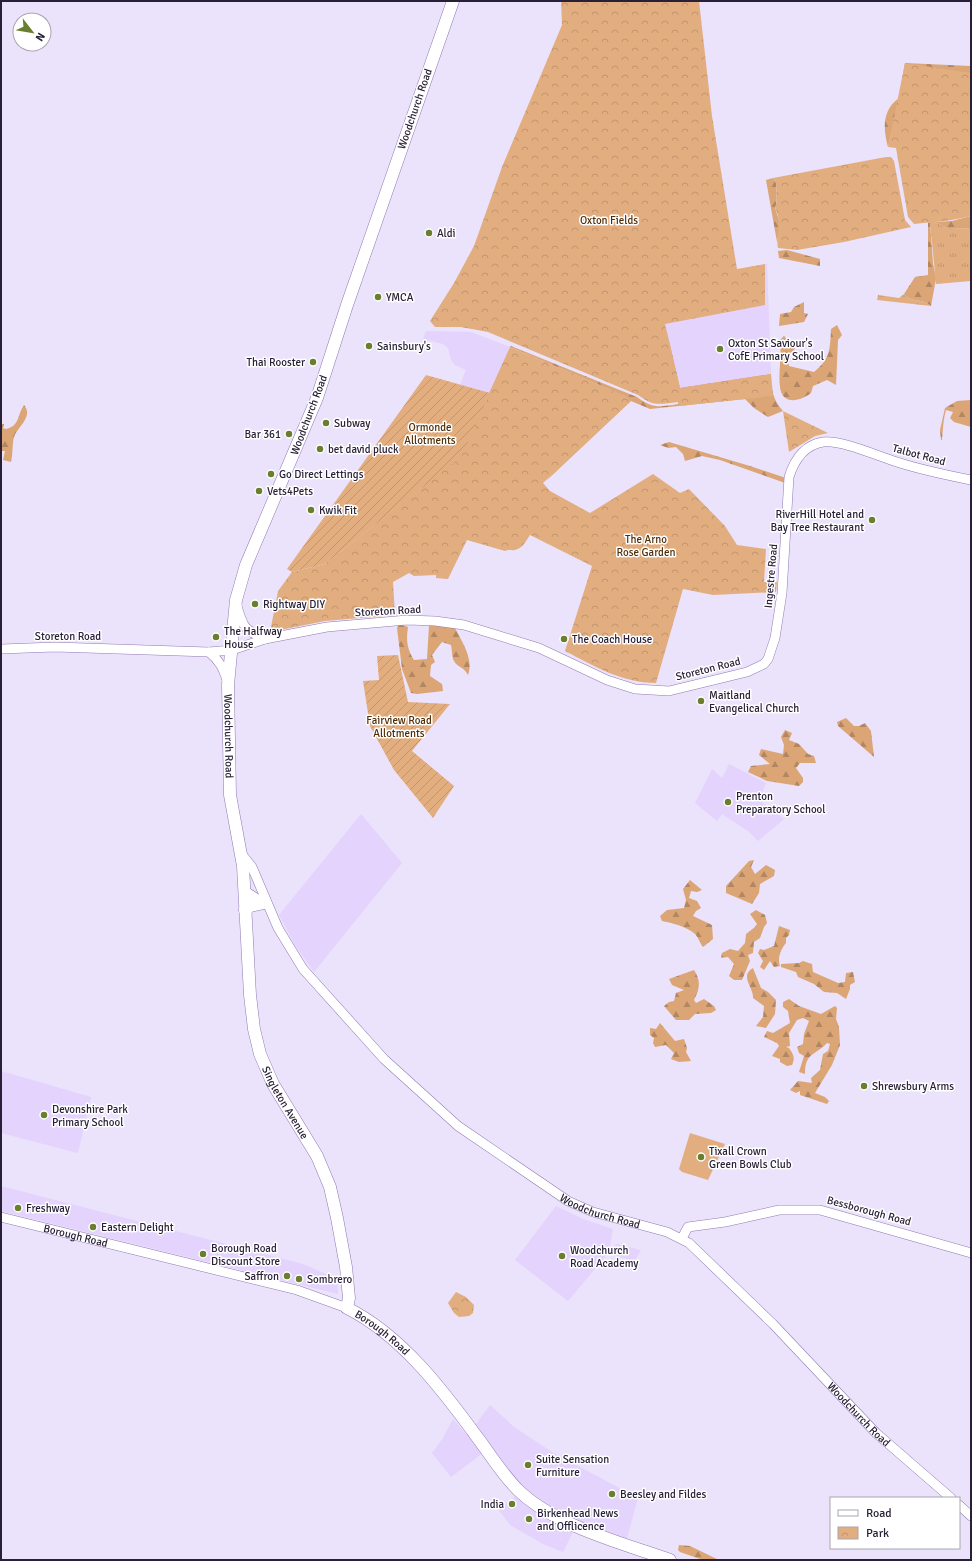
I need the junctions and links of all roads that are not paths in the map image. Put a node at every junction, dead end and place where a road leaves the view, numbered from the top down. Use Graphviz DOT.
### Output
graph roads {
  1 [pos="454,1"];
  2 [pos="971,480"];
  3 [pos="788,487"];
  4 [pos="236,600"];
  5 [pos="265,639"];
  6 [pos="1,649"];
  7 [pos="232,650"];
  8 [pos="209,652"];
  9 [pos="764,664"];
  10 [pos="228,685"];
  11 [pos="241,852"];
  12 [pos="260,887"];
  13 [pos="245,888"];
  14 [pos="266,904"];
  15 [pos="245,910"];
  16 [pos="1,1217"];
  17 [pos="682,1238"];
  18 [pos="971,1253"];
  19 [pos="347,1308"];
  20 [pos="950,1497"];
  21 [pos="960,1507"];
  22 [pos="971,1516"];
  23 [pos="670,1560"];
  1 -- 4 [label="highway, Woodchurch Road"];
  2 -- 3 [label="street, Talbot Road"];
  3 -- 9 [label="street, Ingestre Road"];
  4 -- 5 [label="street"];
  4 -- 7 [label="highway, Woodchurch Road"];
  5 -- 7 [label="street, Storeton Road"];
  5 -- 9 [label="street, Storeton Road"];
  6 -- 8 [label="street, Storeton Road"];
  7 -- 8 [label="street, Storeton Road"];
  7 -- 10 [label="highway, Woodchurch Road"];
  8 -- 10 [label="street"];
  10 -- 11 [label="highway, Woodchurch Road"];
  11 -- 12 [label="street, Woodchurch Road"];
  11 -- 13 [label="highway, Woodchurch Road"];
  12 -- 13 [label="street"];
  12 -- 14 [label="street, Woodchurch Road"];
  13 -- 14 [label="street, Woodchurch Road"];
  13 -- 15 [label="highway, Singleton Avenue"];
  14 -- 15 [label="highway"];
  14 -- 17 [label="street, Woodchurch Road"];
  15 -- 19 [label="highway, Singleton Avenue"];
  16 -- 19 [label="street, Borough Road"];
  17 -- 18 [label="street, Bessborough Road"];
  17 -- 20 [label="street, Woodchurch Road"];
  19 -- 23 [label="highway, Borough Road"];
  21 -- 22 [label="street"];
}
